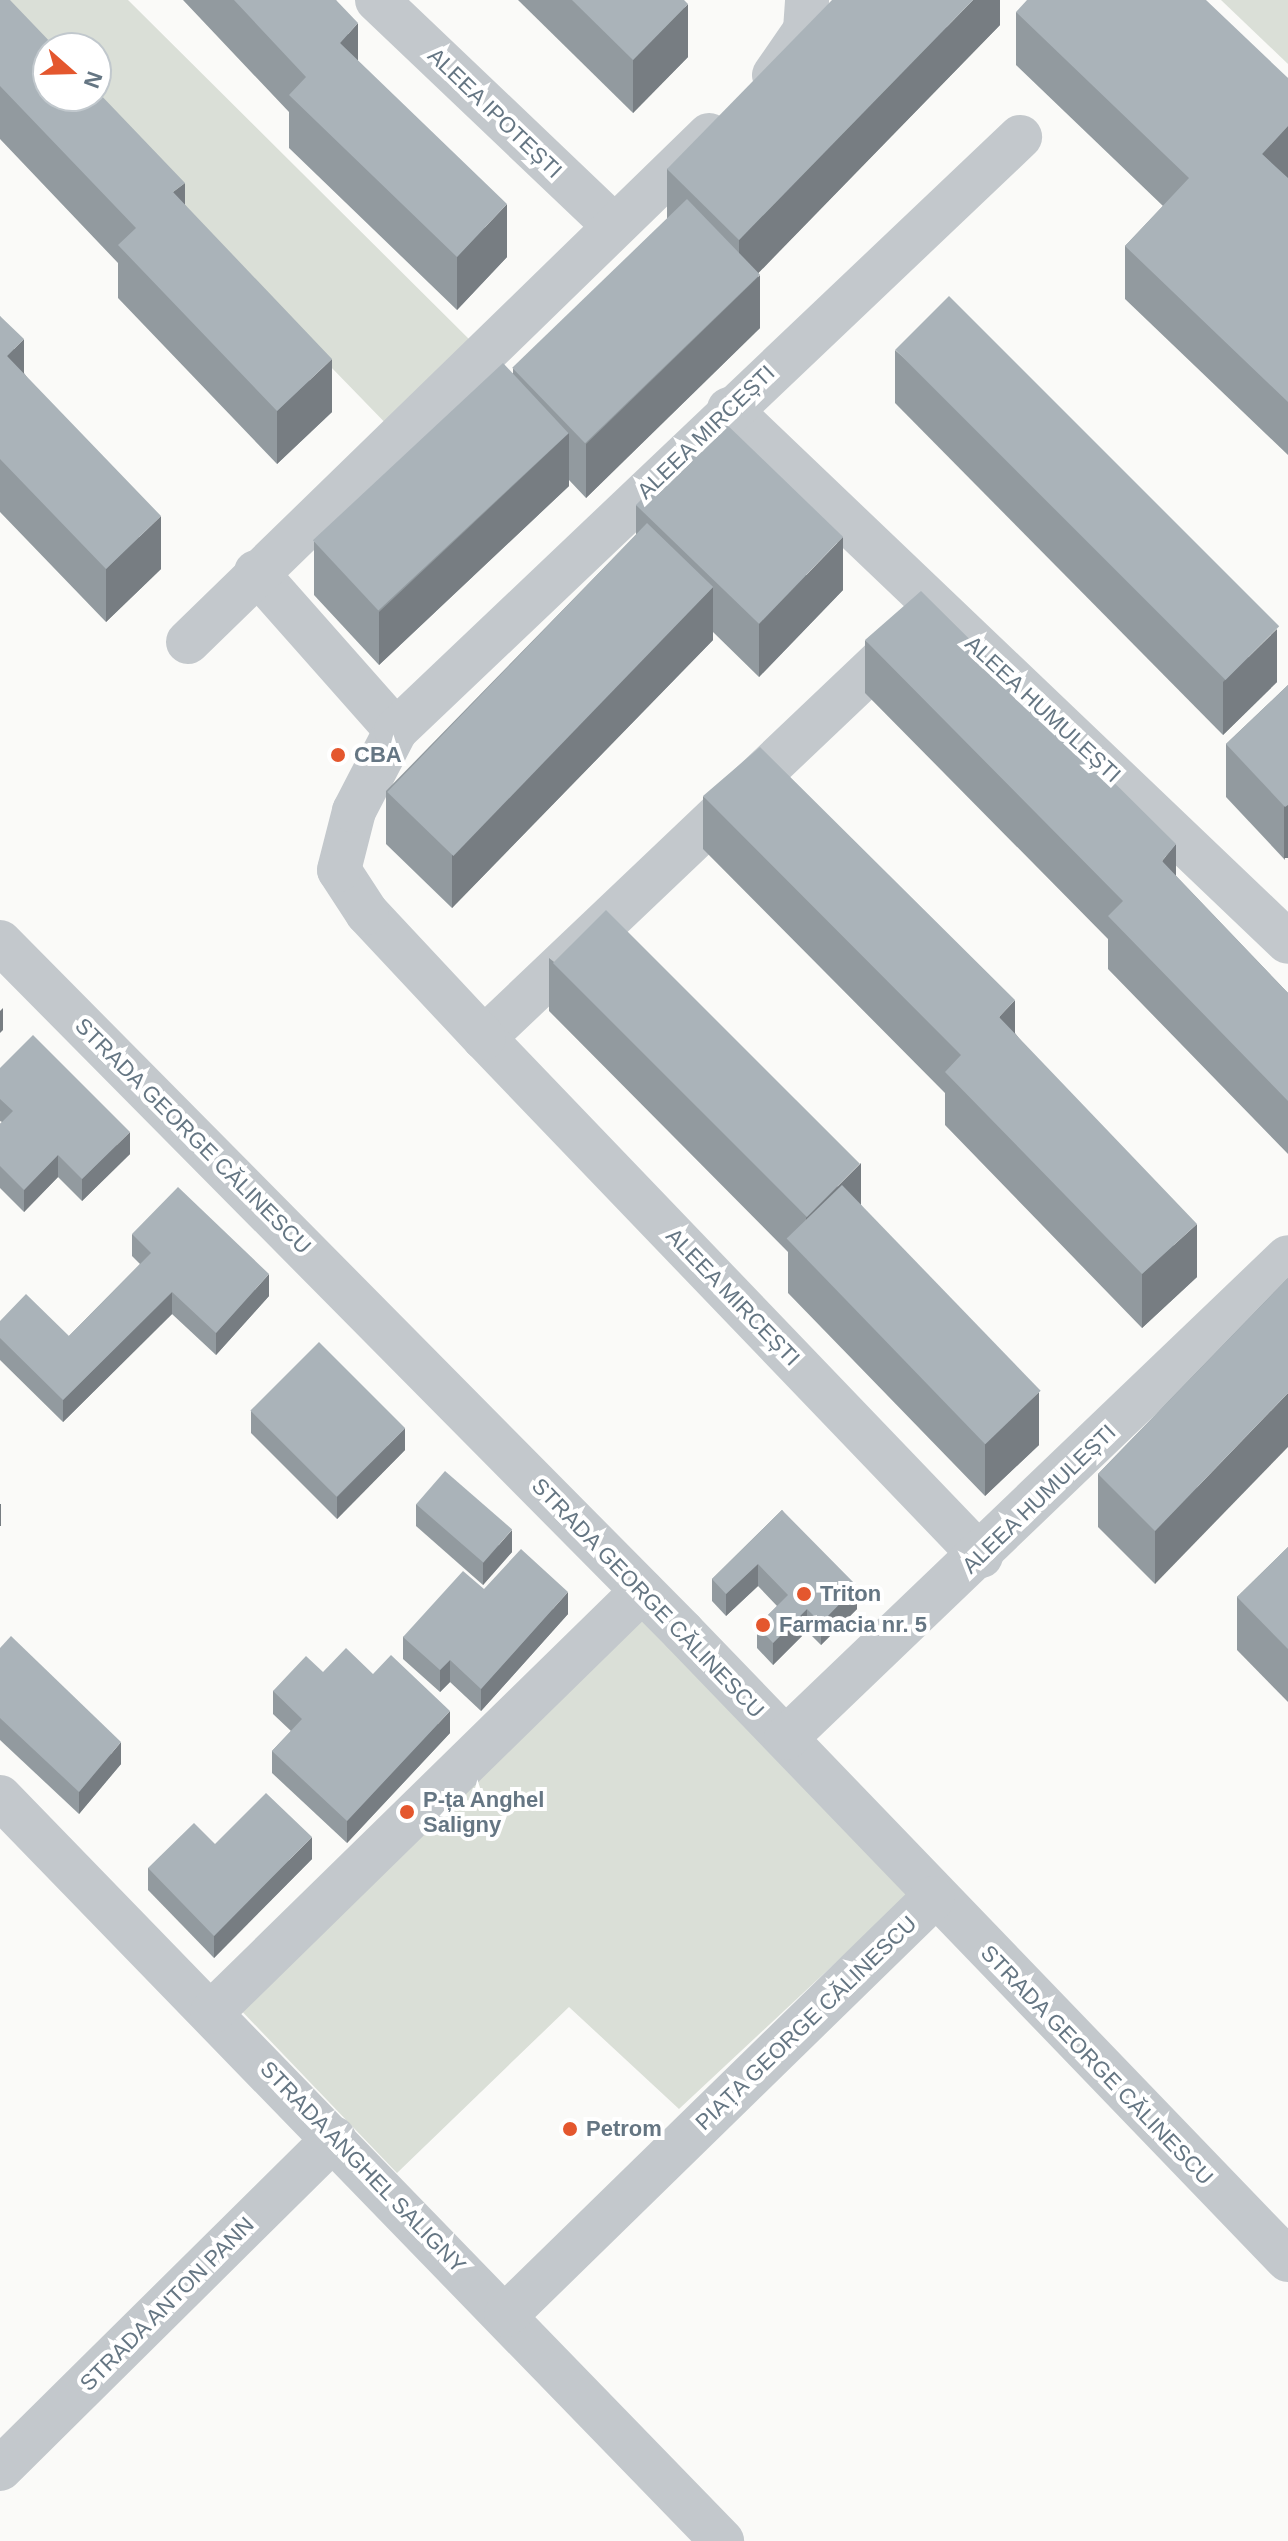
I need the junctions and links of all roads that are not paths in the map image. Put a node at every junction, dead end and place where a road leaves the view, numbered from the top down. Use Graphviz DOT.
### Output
graph roads {
  1 [pos="377,0"];
  2 [pos="807,0"];
  3 [pos="1020,137"];
  4 [pos="613,225"];
  5 [pos="729,409"];
  6 [pos="256,572"];
  7 [pos="936,608"];
  8 [pos="188,642"];
  9 [pos="396,730"];
  10 [pos="1279,916"];
  11 [pos="0,942"];
  12 [pos="484,1038"];
  13 [pos="1288,1257"];
  14 [pos="981,1556"];
  15 [pos="642,1591"];
  16 [pos="786,1738"];
  17 [pos="0,1797"];
  18 [pos="933,1898"];
  19 [pos="212,2012"];
  20 [pos="334,2138"];
  21 [pos="1288,2260"];
  22 [pos="506,2315"];
  23 [pos="0,2469"];
  24 [pos="722,2541"];
  1 -- 4 [label="street, ALEEA IPOTEȘTI"];
  2 -- 4 [label="street"];
  3 -- 5 [label="street, ALEEA MIRCEȘTI"];
  4 -- 6 [label="street"];
  5 -- 7 [label="street, ALEEA HUMULEȘTI"];
  5 -- 9 [label="street, ALEEA MIRCEȘTI"];
  6 -- 8 [label="street"];
  6 -- 9 [label="street"];
  7 -- 10 [label="street, ALEEA HUMULEȘTI"];
  7 -- 12 [label="street"];
  9 -- 12 [label="street, ALEEA MIRCEȘTI"];
  11 -- 15 [label="street, STRADA GEORGE CĂLINESCU"];
  12 -- 14 [label="street, ALEEA MIRCEȘTI"];
  13 -- 14 [label="street, ALEEA HUMULEȘTI"];
  14 -- 16 [label="street, ALEEA HUMULEȘTI"];
  15 -- 16 [label="street, STRADA GEORGE CĂLINESCU"];
  15 -- 19 [label="street"];
  16 -- 18 [label="street, STRADA GEORGE CĂLINESCU"];
  17 -- 19 [label="street, STRADA ANGHEL SALIGNY"];
  18 -- 21 [label="street, STRADA GEORGE CĂLINESCU"];
  18 -- 22 [label="street, PIAȚA GEORGE CĂLINESCU"];
  19 -- 20 [label="street, STRADA ANGHEL SALIGNY"];
  20 -- 22 [label="street, STRADA ANGHEL SALIGNY"];
  20 -- 23 [label="street, STRADA ANTON PANN"];
  22 -- 24 [label="street, STRADA ANGHEL SALIGNY"];
}
